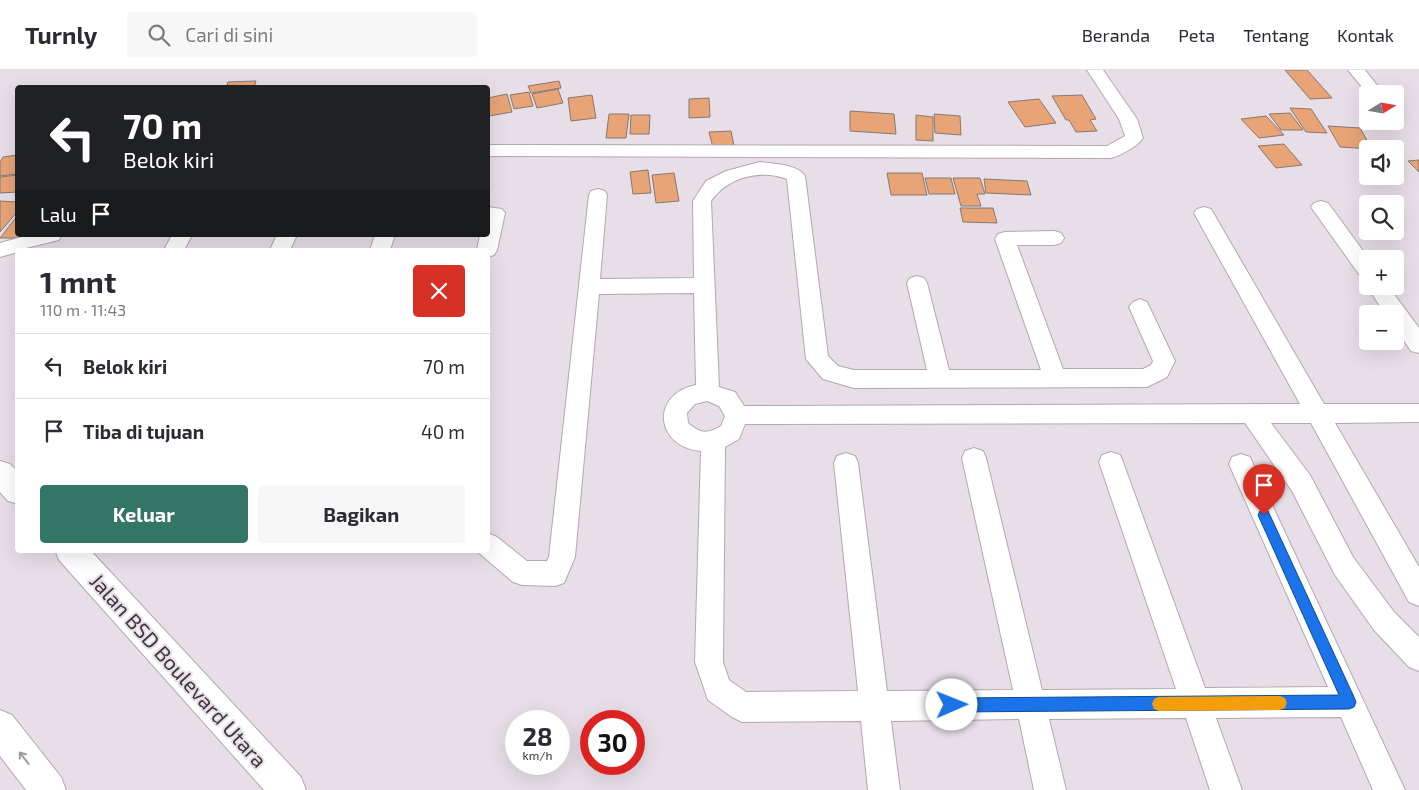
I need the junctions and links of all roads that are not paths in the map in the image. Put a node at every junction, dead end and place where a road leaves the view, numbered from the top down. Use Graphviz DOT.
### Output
graph roads {
  1 [pos="1095,70"];
  2 [pos="1356,70"];
  3 [pos="1368,85"];
  4 [pos="490,151"];
  5 [pos="598,195"];
  6 [pos="1321,207"];
  7 [pos="490,213"];
  8 [pos="1204,213"];
  9 [pos="490,233"];
  10 [pos="45,237"];
  11 [pos="1054,238"];
  12 [pos="0,250"];
  13 [pos="1359,260"];
  14 [pos="917,283"];
  15 [pos="705,286"];
  16 [pos="590,287"];
  17 [pos="1383,295"];
  18 [pos="1140,307"];
  19 [pos="1419,345"];
  20 [pos="1055,378"];
  21 [pos="940,379"];
  22 [pos="708,392"];
  23 [pos="1419,413"];
  24 [pos="1251,414"];
  25 [pos="736,415"];
  26 [pos="1318,415"];
  27 [pos="713,442"];
  28 [pos="974,458"];
  29 [pos="1111,462"];
  30 [pos="846,463"];
  31 [pos="1241,464"];
  32 [pos="0,473"];
  33 [pos="15,489"];
  34 [pos="490,547"];
  35 [pos="73,553"];
  36 [pos="1419,593"];
  37 [pos="1419,657"];
  38 [pos="1349,702"];
  39 [pos="1196,704"];
  40 [pos="1030,705"];
  41 [pos="875,706"];
  42 [pos="0,727"];
  43 [pos="48,790"];
  44 [pos="288,790"];
  45 [pos="884,790"];
  46 [pos="1050,790"];
  47 [pos="1226,790"];
  48 [pos="1389,790"];
  1 -- 4 [label="street"];
  2 -- 3 [label="street"];
  5 -- 16 [label="street"];
  6 -- 13 [label="street"];
  7 -- 9 [label="street"];
  8 -- 26 [label="street"];
  10 -- 12 [label="street"];
  11 -- 20 [label="street"];
  14 -- 21 [label="street"];
  15 -- 16 [label="street"];
  15 -- 21 [label="street"];
  15 -- 22 [label="street"];
  16 -- 34 [label="street"];
  17 -- 19 [label="street"];
  18 -- 20 [label="street"];
  20 -- 21 [label="street"];
  22 -- 25 [label="street"];
  22 -- 27 [label="street"];
  23 -- 26 [label="street"];
  24 -- 25 [label="street"];
  24 -- 26 [label="street"];
  24 -- 37 [label="street"];
  25 -- 27 [label="street"];
  26 -- 36 [label="street"];
  27 -- 41 [label="street"];
  28 -- 40 [label="street"];
  29 -- 39 [label="street"];
  30 -- 41 [label="street"];
  31 -- 38 [label="street"];
  32 -- 33 [label="main road"];
  35 -- 44 [label="main road, Jalan BSD Boulevard Utara"];
  38 -- 39 [label="street"];
  38 -- 48 [label="street"];
  39 -- 40 [label="street"];
  39 -- 47 [label="street"];
  40 -- 41 [label="street"];
  40 -- 46 [label="street"];
  41 -- 45 [label="street"];
  43 -- 42 [label="main road, one-way"];
}
